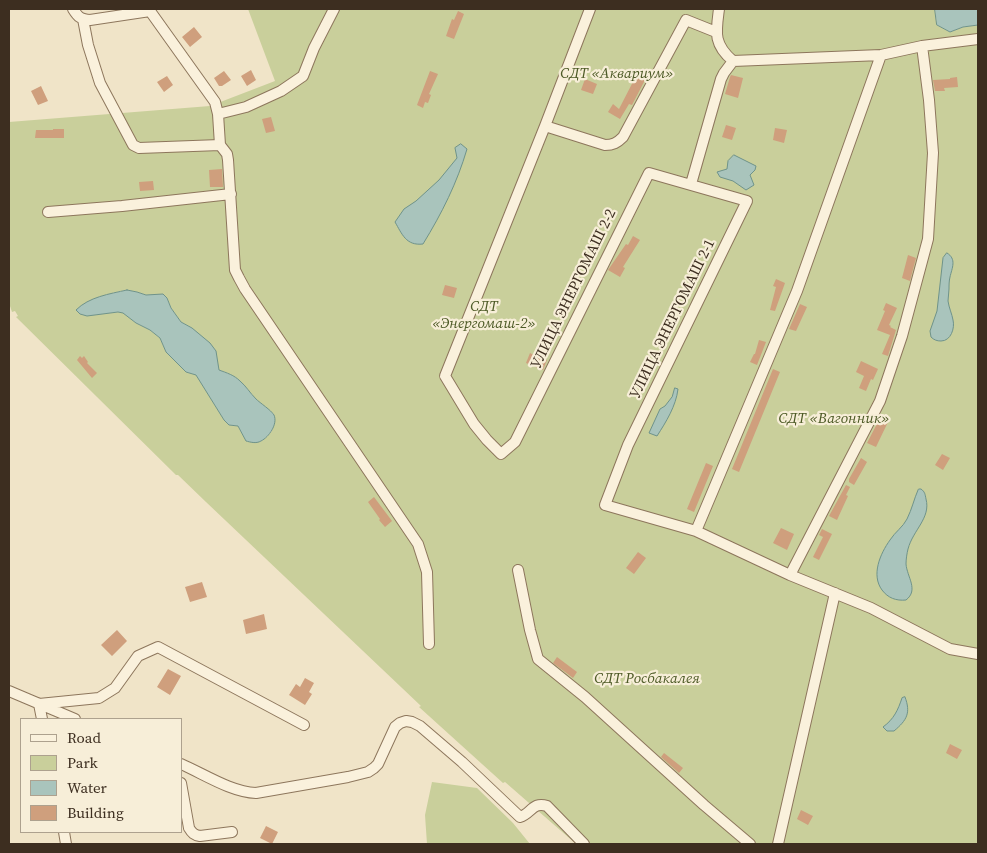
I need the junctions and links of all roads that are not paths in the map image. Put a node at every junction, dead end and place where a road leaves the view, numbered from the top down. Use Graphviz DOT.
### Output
graph roads {
  1 [pos="73,9"];
  2 [pos="334,9"];
  3 [pos="590,9"];
  4 [pos="719,9"];
  5 [pos="149,10"];
  6 [pos="83,19"];
  7 [pos="716,32"];
  8 [pos="978,39"];
  9 [pos="922,46"];
  10 [pos="881,55"];
  11 [pos="733,61"];
  12 [pos="218,114"];
  13 [pos="545,126"];
  14 [pos="220,145"];
  15 [pos="691,184"];
  16 [pos="231,194"];
  17 [pos="48,212"];
  18 [pos="696,531"];
  19 [pos="518,570"];
  20 [pos="790,575"];
  21 [pos="835,594"];
  22 [pos="429,644"];
  23 [pos="978,654"];
  24 [pos="9,691"];
  25 [pos="39,704"];
  26 [pos="42,718"];
  27 [pos="73,718"];
  28 [pos="304,725"];
  29 [pos="182,764"];
  30 [pos="182,790"];
  31 [pos="232,832"];
  32 [pos="584,844"];
  33 [pos="750,844"];
  34 [pos="778,844"];
  1 -- 6 [label="street"];
  2 -- 12 [label="street"];
  3 -- 13 [label="street"];
  4 -- 7 [label="street"];
  5 -- 6 [label="street"];
  5 -- 12 [label="street"];
  6 -- 14 [label="street"];
  7 -- 11 [label="street"];
  7 -- 13 [label="street"];
  8 -- 9 [label="street"];
  9 -- 10 [label="street"];
  9 -- 20 [label="street"];
  10 -- 11 [label="street"];
  10 -- 18 [label="street"];
  11 -- 15 [label="street"];
  12 -- 14 [label="street"];
  13 -- 15 [label="street, УЛИЦА ЭНЕРГОМАШ 2-2"];
  14 -- 16 [label="street"];
  15 -- 18 [label="street, УЛИЦА ЭНЕРГОМАШ 2-1"];
  16 -- 17 [label="street"];
  16 -- 22 [label="street"];
  18 -- 20 [label="street"];
  19 -- 33 [label="street"];
  20 -- 21 [label="street"];
  21 -- 23 [label="street"];
  21 -- 34 [label="street"];
  24 -- 25 [label="street"];
  25 -- 26 [label="street"];
  25 -- 27 [label="street"];
  25 -- 28 [label="street"];
  29 -- 32 [label="street"];
  30 -- 31 [label="street"];
}
